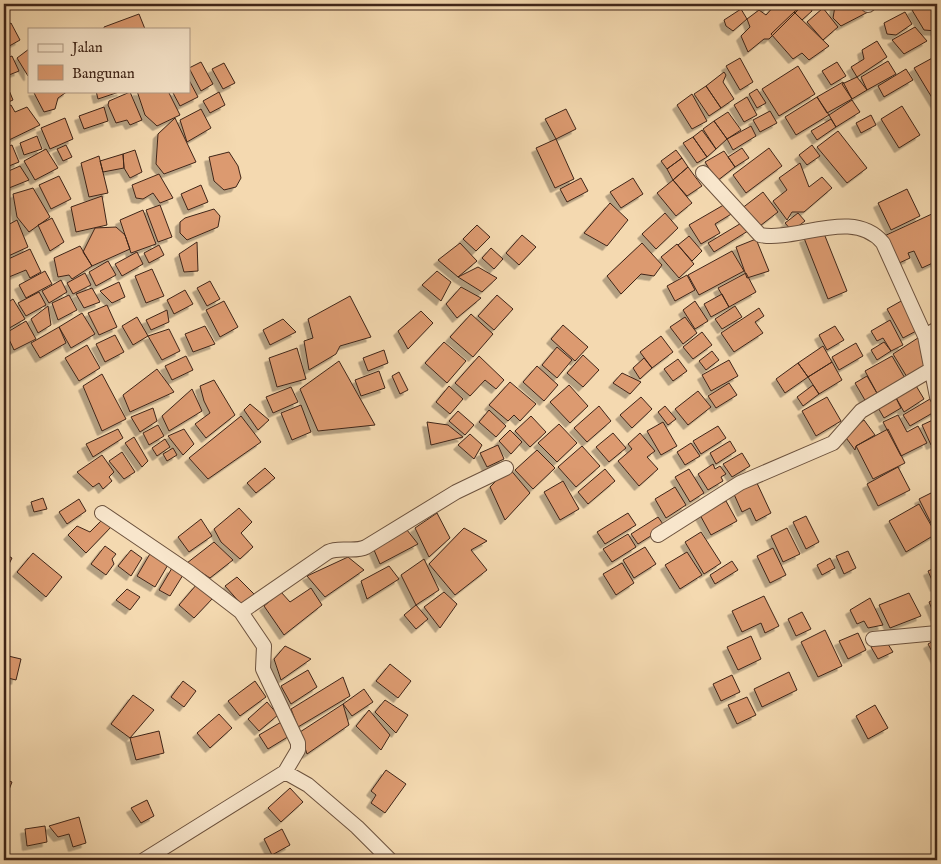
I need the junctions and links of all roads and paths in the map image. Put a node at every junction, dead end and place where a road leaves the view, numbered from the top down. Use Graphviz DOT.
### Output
graph roads {
  1 [pos="703,173"];
  2 [pos="931,333"];
  3 [pos="932,370"];
  4 [pos="937,397"];
  5 [pos="506,468"];
  6 [pos="102,513"];
  7 [pos="658,535"];
  8 [pos="241,612"];
  9 [pos="937,633"];
  10 [pos="873,639"];
  11 [pos="285,772"];
  12 [pos="144,860"];
  13 [pos="390,860"];
  1 -- 2 [label="street"];
  2 -- 3 [label="street"];
  3 -- 4 [label="street"];
  3 -- 7 [label="street"];
  5 -- 8 [label="street"];
  6 -- 8 [label="street"];
  8 -- 11 [label="street"];
  9 -- 10 [label="street"];
  11 -- 12 [label="street"];
  11 -- 13 [label="street"];
}
